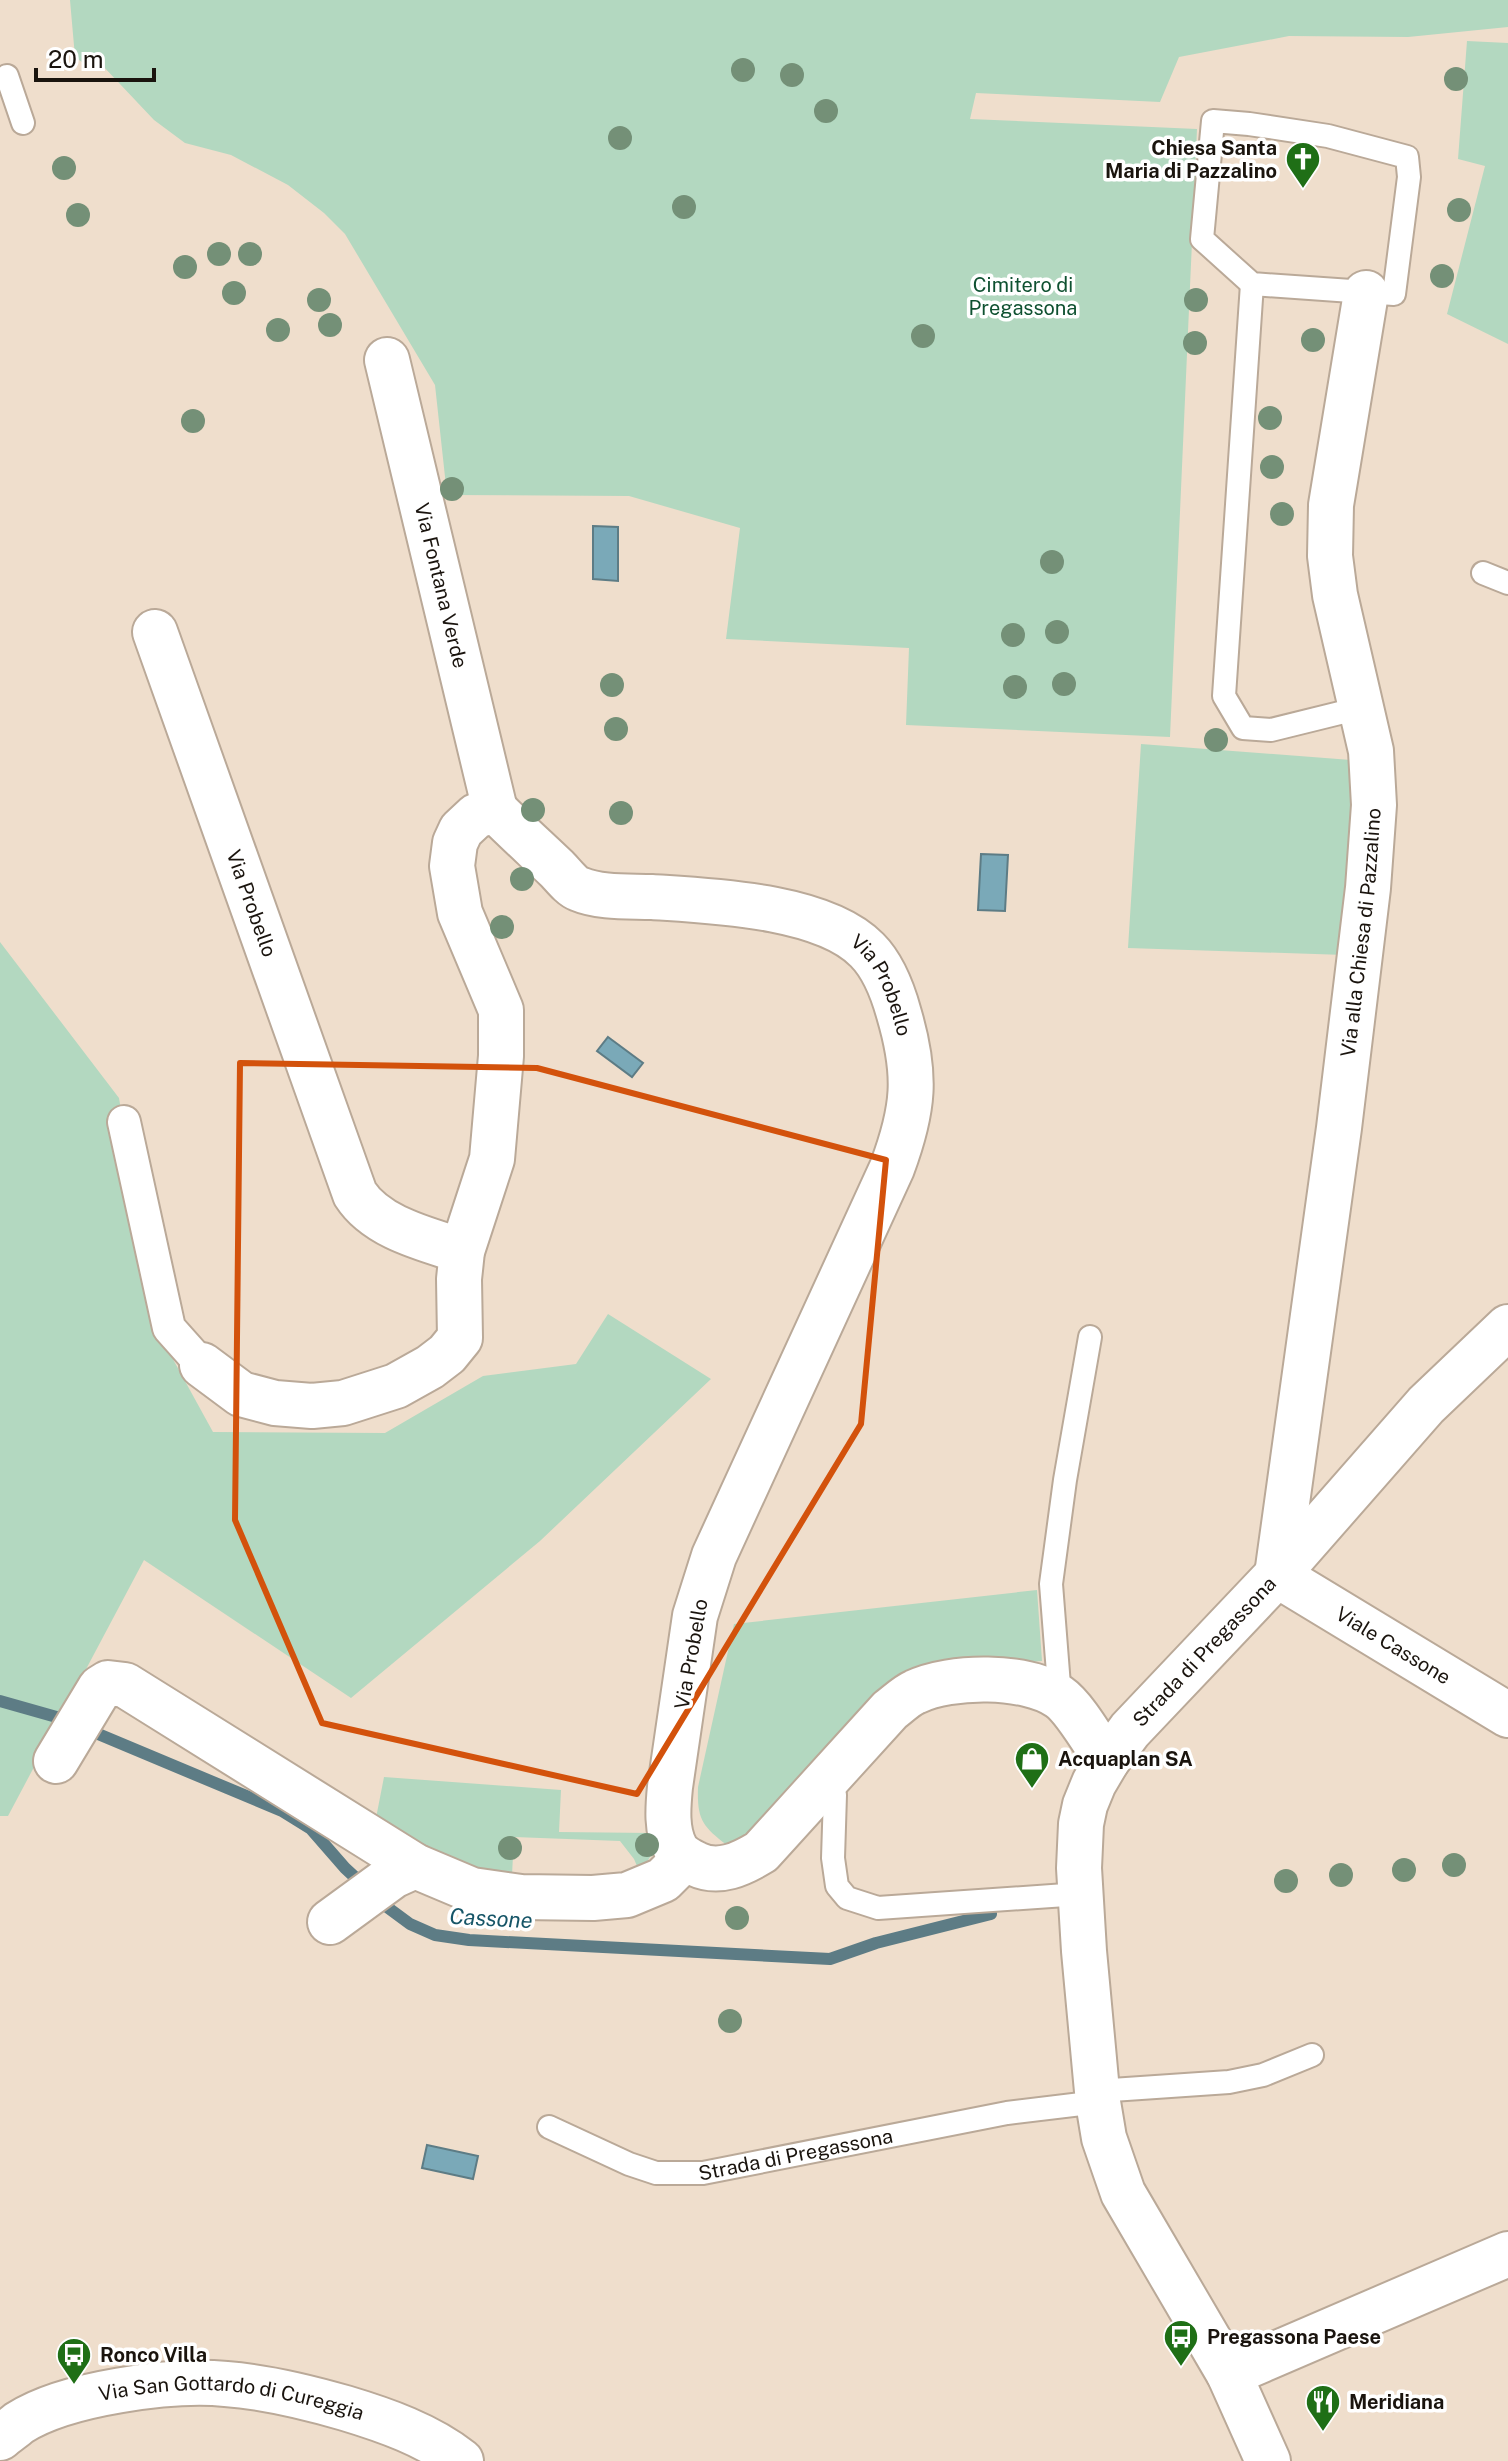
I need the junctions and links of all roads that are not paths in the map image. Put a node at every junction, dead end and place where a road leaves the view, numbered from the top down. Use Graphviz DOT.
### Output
graph roads {
  1 [pos="7,76"];
  2 [pos="23,123"];
  3 [pos="1252,284"];
  4 [pos="1380,293"];
  5 [pos="387,360"];
  6 [pos="1483,573"];
  7 [pos="1508,583"];
  8 [pos="155,632"];
  9 [pos="1360,708"];
  10 [pos="495,810"];
  11 [pos="124,1122"];
  12 [pos="462,1251"];
  13 [pos="1505,1336"];
  14 [pos="1090,1337"];
  15 [pos="202,1365"];
  16 [pos="1277,1575"];
  17 [pos="1060,1698"];
  18 [pos="1508,1715"];
  19 [pos="56,1761"];
  20 [pos="1107,1761"];
  21 [pos="828,1775"];
  22 [pos="684,1859"];
  23 [pos="404,1871"];
  24 [pos="1080,1894"];
  25 [pos="341,1913"];
  26 [pos="1312,2055"];
  27 [pos="1097,2097"];
  28 [pos="549,2127"];
  29 [pos="1508,2254"];
  30 [pos="1229,2374"];
  31 [pos="0,2438"];
  32 [pos="461,2461"];
  33 [pos="1268,2461"];
  1 -- 2 [label="lane"];
  3 -- 4 [label="lane"];
  3 -- 4 [label="lane"];
  3 -- 9 [label="lane"];
  4 -- 9 [label="street, Via alla Chiesa di Pazzalino"];
  5 -- 10 [label="street, Via Fontana Verde"];
  6 -- 7 [label="lane"];
  8 -- 12 [label="street, Via Probello"];
  9 -- 16 [label="street, Via alla Chiesa di Pazzalino"];
  10 -- 12 [label="street"];
  10 -- 22 [label="street, Via Probello"];
  11 -- 15 [label="street"];
  12 -- 15 [label="street"];
  13 -- 16 [label="street, Strada di Pregassona"];
  14 -- 17 [label="lane"];
  16 -- 18 [label="street, Viale Cassone"];
  16 -- 20 [label="street, Strada di Pregassona"];
  17 -- 20 [label="street"];
  17 -- 21 [label="street"];
  19 -- 23 [label="street"];
  20 -- 24 [label="street, Strada di Pregassona"];
  21 -- 22 [label="street"];
  21 -- 24 [label="lane"];
  22 -- 23 [label="street"];
  23 -- 25 [label="street"];
  24 -- 27 [label="street, Strada di Pregassona"];
  26 -- 27 [label="lane"];
  27 -- 28 [label="lane, Strada di Pregassona"];
  27 -- 30 [label="street, Strada di Pregassona"];
  29 -- 30 [label="street"];
  30 -- 33 [label="street, Strada di Pregassona"];
  31 -- 32 [label="street, Via San Gottardo di Cureggia"];
}
